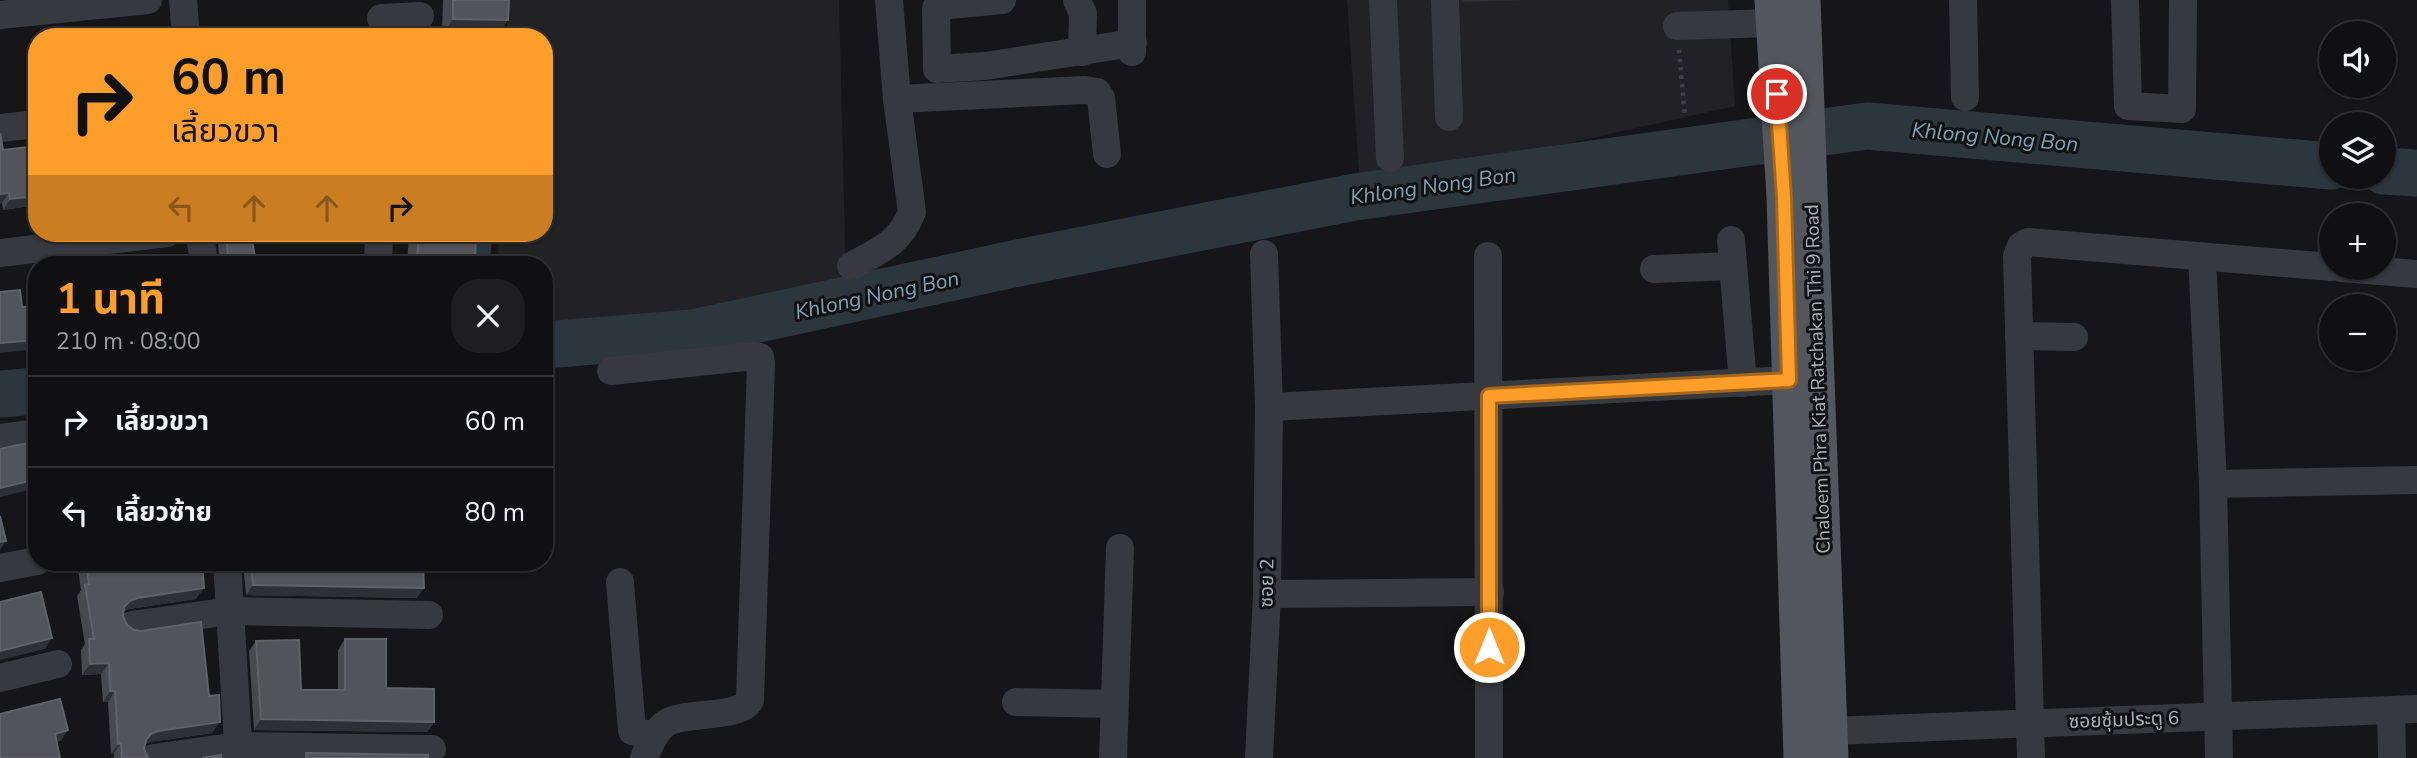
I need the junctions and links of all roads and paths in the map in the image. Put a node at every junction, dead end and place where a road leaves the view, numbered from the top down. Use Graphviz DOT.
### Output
graph roads {
  1 [pos="148,0"];
  2 [pos="183,0"];
  3 [pos="1002,0"];
  4 [pos="1077,0"];
  5 [pos="1132,0"];
  6 [pos="1383,0"];
  7 [pos="1445,0"];
  8 [pos="1803,0"];
  9 [pos="1964,0"];
  10 [pos="2125,0"];
  11 [pos="2183,0"];
  12 [pos="890,7"];
  13 [pos="936,8"];
  14 [pos="1772,11"];
  15 [pos="0,15"];
  16 [pos="420,16"];
  17 [pos="381,18"];
  18 [pos="1677,26"];
  19 [pos="185,28"];
  20 [pos="1082,52"];
  21 [pos="937,69"];
  22 [pos="895,71"];
  23 [pos="1965,97"];
  24 [pos="897,99"];
  25 [pos="1793,113"];
  26 [pos="1449,117"];
  27 [pos="1685,118"];
  28 [pos="28,125"];
  29 [pos="0,128"];
  30 [pos="1107,154"];
  31 [pos="1390,158"];
  32 [pos="92,242"];
  33 [pos="0,253"];
  34 [pos="1264,254"];
  35 [pos="1488,256"];
  36 [pos="2202,257"];
  37 [pos="851,266"];
  38 [pos="2319,266"];
  39 [pos="1654,269"];
  40 [pos="2396,272"];
  41 [pos="2417,274"];
  42 [pos="2019,336"];
  43 [pos="2074,337"];
  44 [pos="611,371"];
  45 [pos="1789,380"];
  46 [pos="1743,383"];
  47 [pos="1489,396"];
  48 [pos="1269,407"];
  49 [pos="28,434"];
  50 [pos="0,438"];
  51 [pos="2417,480"];
  52 [pos="2213,484"];
  53 [pos="1120,548"];
  54 [pos="28,563"];
  55 [pos="0,569"];
  56 [pos="228,571"];
  57 [pos="620,582"];
  58 [pos="1490,592"];
  59 [pos="1267,594"];
  60 [pos="230,611"];
  61 [pos="429,615"];
  62 [pos="132,625"];
  63 [pos="58,664"];
  64 [pos="0,678"];
  65 [pos="1016,702"];
  66 [pos="1114,704"];
  67 [pos="2404,709"];
  68 [pos="2217,717"];
  69 [pos="2029,723"];
  70 [pos="1831,744"];
  71 [pos="649,747"];
  72 [pos="432,749"];
  73 [pos="239,752"];
  74 [pos="153,758"];
  75 [pos="1113,758"];
  76 [pos="1259,758"];
  77 [pos="1489,758"];
  78 [pos="1801,758"];
  79 [pos="2031,758"];
  80 [pos="2219,758"];
  81 [pos="2392,758"];
  1 -- 15 [label="street"];
  2 -- 19 [label="street"];
  3 -- 13 [label="street"];
  4 -- 20 [label="street"];
  5 -- 20 [label="street"];
  6 -- 31 [label="street"];
  7 -- 26 [label="street"];
  8 -- 25 [label="main road, Chaloem Phra Kiat Ratchakan Thi 9 Road"];
  9 -- 23 [label="street"];
  10 -- 11 [label="street"];
  12 -- 13 [label="street"];
  12 -- 22 [label="street"];
  13 -- 21 [label="street"];
  14 -- 18 [label="street"];
  14 -- 25 [label="main road, Chaloem Phra Kiat Ratchakan Thi 9 Road"];
  16 -- 17 [label="street"];
  18 -- 27 [label="path"];
  20 -- 21 [label="street"];
  21 -- 22 [label="street"];
  22 -- 24 [label="street"];
  24 -- 30 [label="street"];
  24 -- 37 [label="street"];
  25 -- 45 [label="main road, Chaloem Phra Kiat Ratchakan Thi 9 Road"];
  25 -- 70 [label="main road, Chaloem Phra Kiat Ratchakan Thi 9 Road"];
  28 -- 29 [label="street"];
  32 -- 33 [label="street"];
  34 -- 48 [label="street, ซอย 2"];
  35 -- 47 [label="street"];
  36 -- 38 [label="street"];
  36 -- 42 [label="street"];
  36 -- 52 [label="street"];
  39 -- 46 [label="street"];
  40 -- 41 [label="street"];
  42 -- 43 [label="street"];
  42 -- 69 [label="street"];
  44 -- 71 [label="street"];
  45 -- 46 [label="street"];
  45 -- 78 [label="main road, Chaloem Phra Kiat Ratchakan Thi 9 Road"];
  46 -- 47 [label="street"];
  47 -- 48 [label="street"];
  47 -- 58 [label="street"];
  48 -- 59 [label="street, ซอย 2"];
  49 -- 50 [label="street"];
  51 -- 52 [label="street"];
  52 -- 68 [label="street"];
  53 -- 66 [label="street"];
  54 -- 55 [label="street"];
  56 -- 60 [label="street"];
  57 -- 71 [label="street"];
  58 -- 59 [label="street"];
  58 -- 77 [label="street"];
  59 -- 76 [label="street, ซอย 2"];
  60 -- 61 [label="street"];
  60 -- 62 [label="street"];
  60 -- 73 [label="street"];
  63 -- 64 [label="street"];
  65 -- 66 [label="street"];
  66 -- 75 [label="street"];
  67 -- 68 [label="street, ซอยซุ้มประตู 6"];
  67 -- 81 [label="street"];
  68 -- 69 [label="street, ซอยซุ้มประตู 6"];
  68 -- 80 [label="street"];
  69 -- 70 [label="street, ซอยซุ้มประตู 6"];
  69 -- 79 [label="street"];
  72 -- 73 [label="street"];
  73 -- 74 [label="street"];
}
